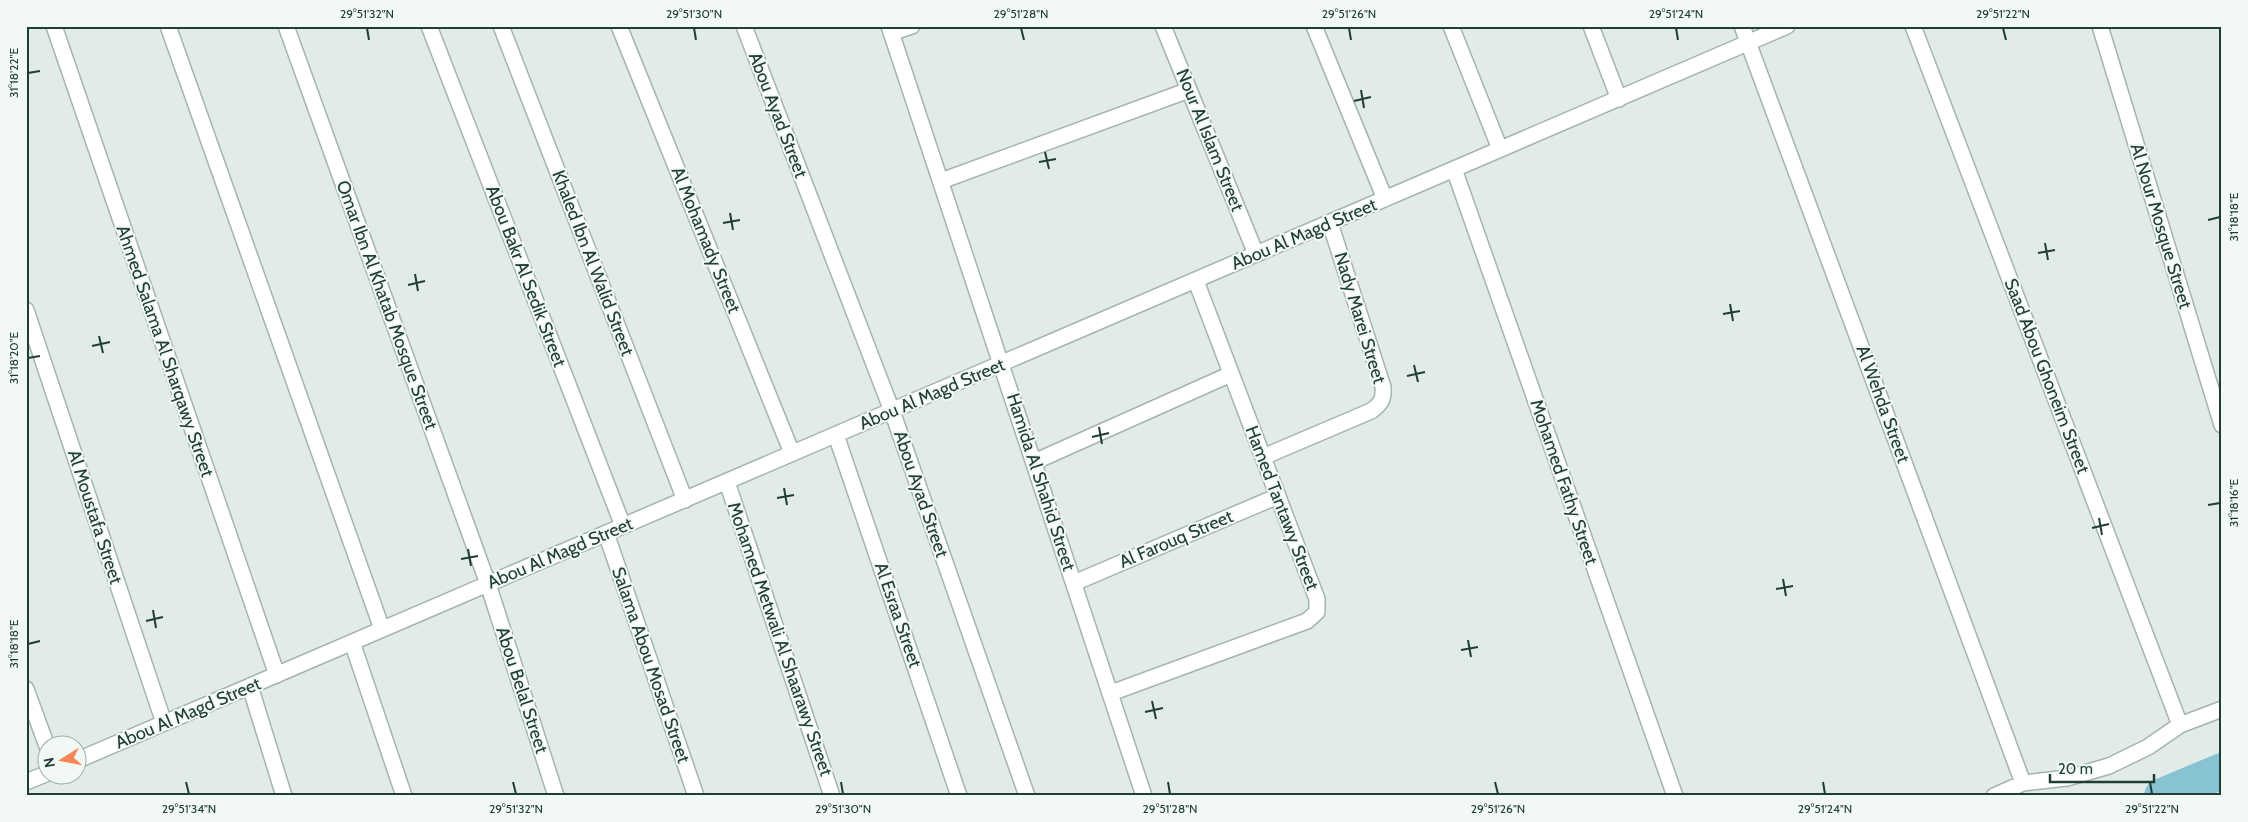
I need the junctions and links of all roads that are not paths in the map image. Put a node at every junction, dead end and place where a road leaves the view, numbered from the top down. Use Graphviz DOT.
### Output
graph roads {
  1 [pos="54,26"];
  2 [pos="168,26"];
  3 [pos="286,26"];
  4 [pos="429,26"];
  5 [pos="501,26"];
  6 [pos="619,26"];
  7 [pos="744,26"];
  8 [pos="912,26"];
  9 [pos="1163,26"];
  10 [pos="1314,26"];
  11 [pos="1451,26"];
  12 [pos="1591,26"];
  13 [pos="1742,26"];
  14 [pos="1787,26"];
  15 [pos="1913,26"];
  16 [pos="2100,26"];
  17 [pos="890,30"];
  18 [pos="1748,43"];
  19 [pos="1189,90"];
  20 [pos="1620,99"];
  21 [pos="1500,150"];
  22 [pos="1454,169"];
  23 [pos="942,181"];
  24 [pos="1384,199"];
  25 [pos="1330,223"];
  26 [pos="1256,254"];
  27 [pos="1196,280"];
  28 [pos="26,310"];
  29 [pos="1002,364"];
  30 [pos="1231,374"];
  31 [pos="892,411"];
  32 [pos="2222,425"];
  33 [pos="836,435"];
  34 [pos="792,454"];
  35 [pos="1262,457"];
  36 [pos="1034,462"];
  37 [pos="727,482"];
  38 [pos="1278,496"];
  39 [pos="685,500"];
  40 [pos="623,526"];
  41 [pos="606,533"];
  42 [pos="1074,582"];
  43 [pos="488,584"];
  44 [pos="382,629"];
  45 [pos="352,642"];
  46 [pos="277,675"];
  47 [pos="250,686"];
  48 [pos="26,689"];
  49 [pos="1110,693"];
  50 [pos="2222,709"];
  51 [pos="164,723"];
  52 [pos="2180,726"];
  53 [pos="42,734"];
  54 [pos="88,756"];
  55 [pos="38,777"];
  56 [pos="26,782"];
  57 [pos="2024,783"];
  58 [pos="284,796"];
  59 [pos="404,796"];
  60 [pos="556,796"];
  61 [pos="696,796"];
  62 [pos="832,796"];
  63 [pos="959,796"];
  64 [pos="1027,796"];
  65 [pos="1144,796"];
  66 [pos="1675,796"];
  67 [pos="1994,796"];
  1 -- 46 [label="street, Ahmed Salama Al Sharqawy Street"];
  2 -- 44 [label="street"];
  3 -- 43 [label="street, Omar Ibn Al Khatab Mosque Street"];
  4 -- 40 [label="street, Abou Bakr Al Sedik Street"];
  5 -- 39 [label="street, Khaled Ibn Al Walid Street"];
  6 -- 34 [label="street, Al Mohamady Street"];
  7 -- 31 [label="street, Abou Ayad Street"];
  8 -- 17 [label="street"];
  9 -- 19 [label="street, Nour Al Islam Street"];
  10 -- 24 [label="street"];
  11 -- 21 [label="street"];
  12 -- 20 [label="street"];
  13 -- 18 [label="street, Al Wehda Street"];
  14 -- 18 [label="street, Abou Al Magd Street"];
  15 -- 52 [label="street, Saad Abou Ghoneim Street"];
  16 -- 32 [label="street, Al Nour Mosque Street"];
  17 -- 23 [label="street, Hamida Al Shahid Street"];
  18 -- 20 [label="street, Abou Al Magd Street"];
  18 -- 57 [label="street, Al Wehda Street"];
  19 -- 23 [label="street"];
  19 -- 26 [label="street, Nour Al Islam Street"];
  20 -- 21 [label="street, Abou Al Magd Street"];
  21 -- 22 [label="street, Abou Al Magd Street"];
  22 -- 24 [label="street, Abou Al Magd Street"];
  22 -- 66 [label="street, Mohamed Fathy Street"];
  23 -- 29 [label="street, Hamida Al Shahid Street"];
  24 -- 25 [label="street, Abou Al Magd Street"];
  25 -- 26 [label="street, Abou Al Magd Street"];
  25 -- 35 [label="street, Nady Marei Street"];
  26 -- 27 [label="street, Abou Al Magd Street"];
  27 -- 29 [label="street, Abou Al Magd Street"];
  27 -- 30 [label="street, Hamed Tantawy Street"];
  28 -- 51 [label="street, Al Moustafa Street"];
  29 -- 31 [label="street, Abou Al Magd Street"];
  29 -- 36 [label="street, Hamida Al Shahid Street"];
  30 -- 35 [label="street, Hamed Tantawy Street"];
  30 -- 36 [label="street"];
  31 -- 33 [label="street, Abou Al Magd Street"];
  31 -- 64 [label="street, Abou Ayad Street"];
  33 -- 34 [label="street, Abou Al Magd Street"];
  33 -- 63 [label="street, Al Esraa Street"];
  34 -- 37 [label="street, Abou Al Magd Street"];
  35 -- 38 [label="street, Hamed Tantawy Street"];
  36 -- 42 [label="street, Hamida Al Shahid Street"];
  37 -- 39 [label="street, Abou Al Magd Street"];
  37 -- 62 [label="street, Mohamed Metwali Al Shaarawy Street"];
  38 -- 42 [label="street, Al Farouq Street"];
  38 -- 49 [label="street, Hamed Tantawy Street"];
  39 -- 40 [label="street, Abou Al Magd Street"];
  40 -- 41 [label="street, Abou Al Magd Street"];
  41 -- 43 [label="street, Abou Al Magd Street"];
  41 -- 61 [label="street, Salama Abou Mosad Street"];
  42 -- 49 [label="street, Hamida Al Shahid Street"];
  43 -- 44 [label="street, Abou Al Magd Street"];
  43 -- 60 [label="street, Abou Belal Street"];
  44 -- 45 [label="street, Abou Al Magd Street"];
  45 -- 46 [label="street, Abou Al Magd Street"];
  45 -- 59 [label="street"];
  46 -- 47 [label="street, Abou Al Magd Street"];
  47 -- 51 [label="street, Abou Al Magd Street"];
  47 -- 58 [label="street"];
  48 -- 53 [label="street"];
  49 -- 65 [label="street, Hamida Al Shahid Street"];
  50 -- 52 [label="street"];
  51 -- 54 [label="street, Abou Al Magd Street"];
  52 -- 57 [label="street"];
  55 -- 56 [label="street"];
  57 -- 67 [label="street"];
}
